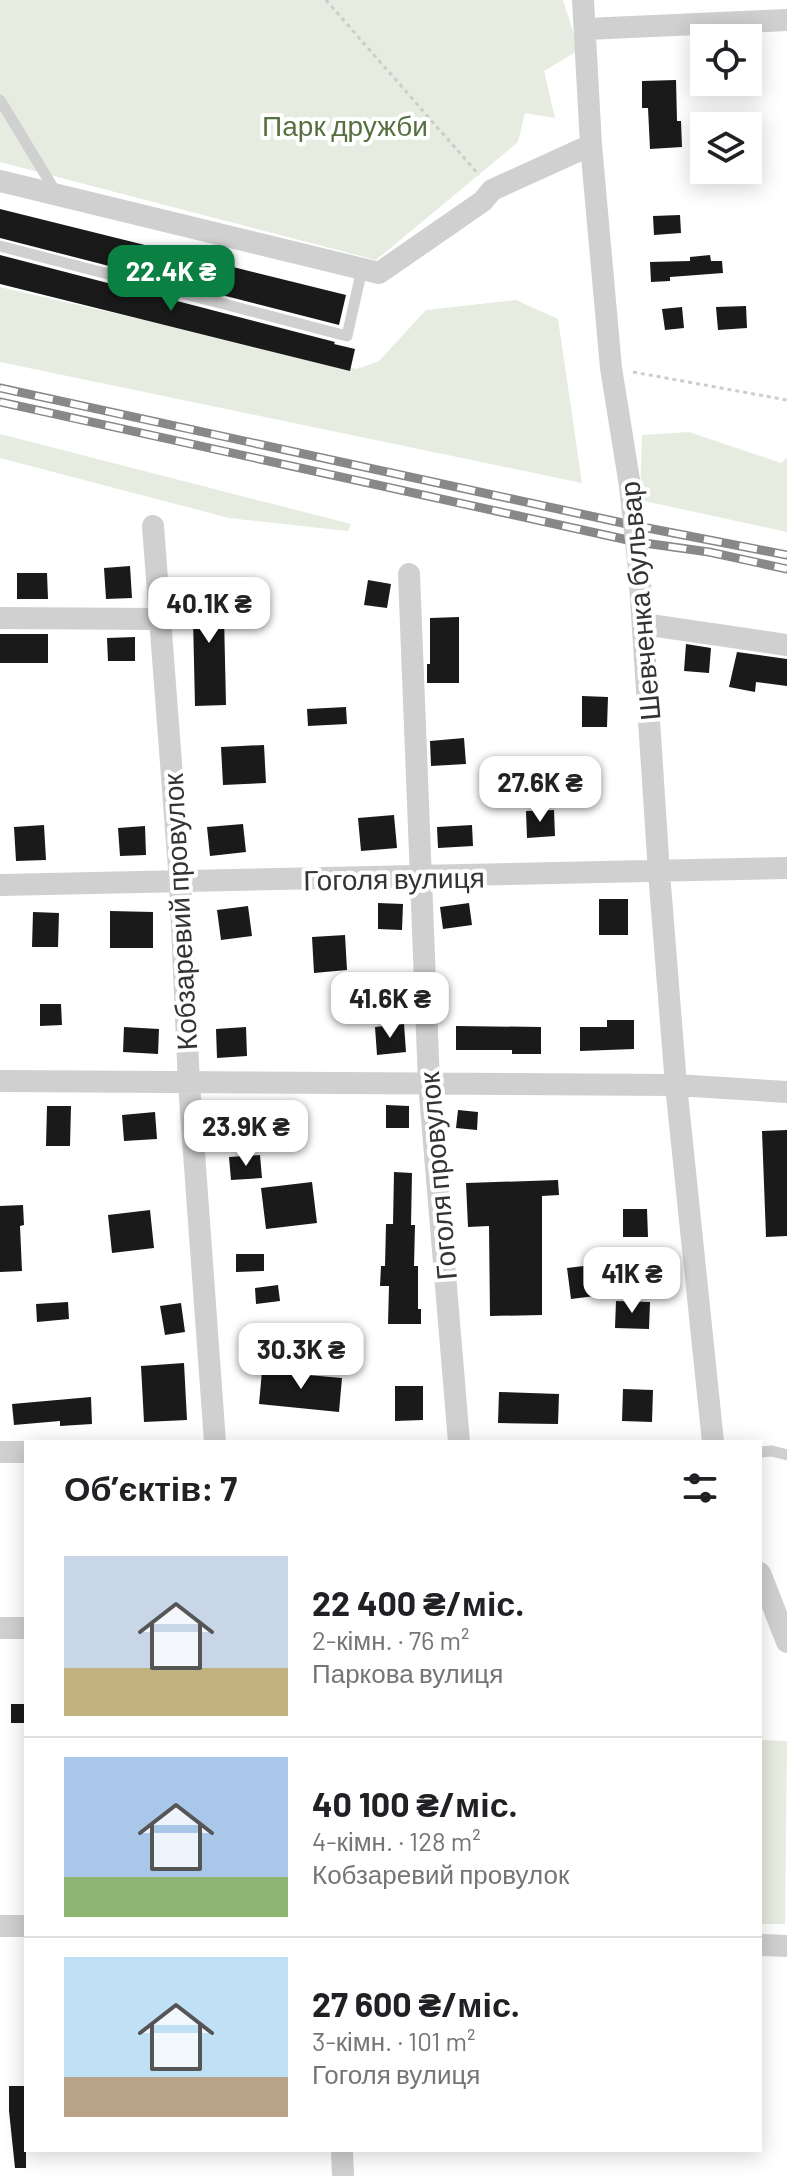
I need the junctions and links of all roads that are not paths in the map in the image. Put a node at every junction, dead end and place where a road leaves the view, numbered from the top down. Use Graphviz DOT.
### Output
graph roads {
  1 [pos="583,0"];
  2 [pos="787,20"];
  3 [pos="586,29"];
  4 [pos="0,100"];
  5 [pos="591,145"];
  6 [pos="0,181"];
  7 [pos="58,195"];
  8 [pos="0,246"];
  9 [pos="362,269"];
  10 [pos="153,526"];
  11 [pos="409,574"];
  12 [pos="0,618"];
  13 [pos="160,619"];
  14 [pos="643,624"];
  15 [pos="787,645"];
  16 [pos="787,868"];
  17 [pos="659,872"];
  18 [pos="419,877"];
  19 [pos="180,882"];
  20 [pos="0,885"];
  21 [pos="0,1081"];
  22 [pos="429,1083"];
  23 [pos="189,1084"];
  24 [pos="676,1085"];
  25 [pos="787,1092"];
  26 [pos="215,1440"];
  27 [pos="459,1440"];
  28 [pos="713,1440"];
  29 [pos="0,1452"];
  30 [pos="24,1452"];
  31 [pos="762,1452"];
  32 [pos="787,1455"];
  33 [pos="762,1578"];
  34 [pos="0,1628"];
  35 [pos="24,1628"];
  36 [pos="787,1642"];
  37 [pos="0,1926"];
  38 [pos="24,1926"];
  39 [pos="762,1945"];
  40 [pos="787,1946"];
  41 [pos="342,2152"];
  42 [pos="343,2176"];
  1 -- 3 [label="street, Шевченка бульвар"];
  2 -- 3 [label="street"];
  3 -- 5 [label="street, Шевченка бульвар"];
  4 -- 7 [label="lane"];
  5 -- 9 [label="street"];
  5 -- 14 [label="street, Шевченка бульвар, bridge"];
  6 -- 7 [label="street"];
  7 -- 9 [label="street"];
  8 -- 9 [label="lane"];
  10 -- 13 [label="street, Кобзаревий провулок"];
  11 -- 18 [label="street, Гоголя провулок"];
  12 -- 13 [label="street"];
  13 -- 19 [label="street, Кобзаревий провулок"];
  14 -- 15 [label="street"];
  14 -- 17 [label="street, Шевченка бульвар"];
  16 -- 17 [label="street, Гоголя вулиця"];
  17 -- 18 [label="street, Гоголя вулиця"];
  17 -- 24 [label="street, Шевченка бульвар"];
  18 -- 19 [label="street, Гоголя вулиця"];
  18 -- 22 [label="street, Гоголя провулок"];
  19 -- 20 [label="street, Гоголя вулиця"];
  19 -- 23 [label="street, Кобзаревий провулок"];
  21 -- 23 [label="street"];
  22 -- 23 [label="street"];
  22 -- 24 [label="street"];
  22 -- 27 [label="street, Гоголя провулок"];
  23 -- 26 [label="street, Кобзаревий провулок"];
  24 -- 25 [label="street"];
  24 -- 28 [label="street, Шевченка бульвар"];
  29 -- 30 [label="street"];
  31 -- 32 [label="lane"];
  33 -- 36 [label="street"];
  34 -- 35 [label="street"];
  37 -- 38 [label="street"];
  39 -- 40 [label="street"];
  41 -- 42 [label="street"];
}
